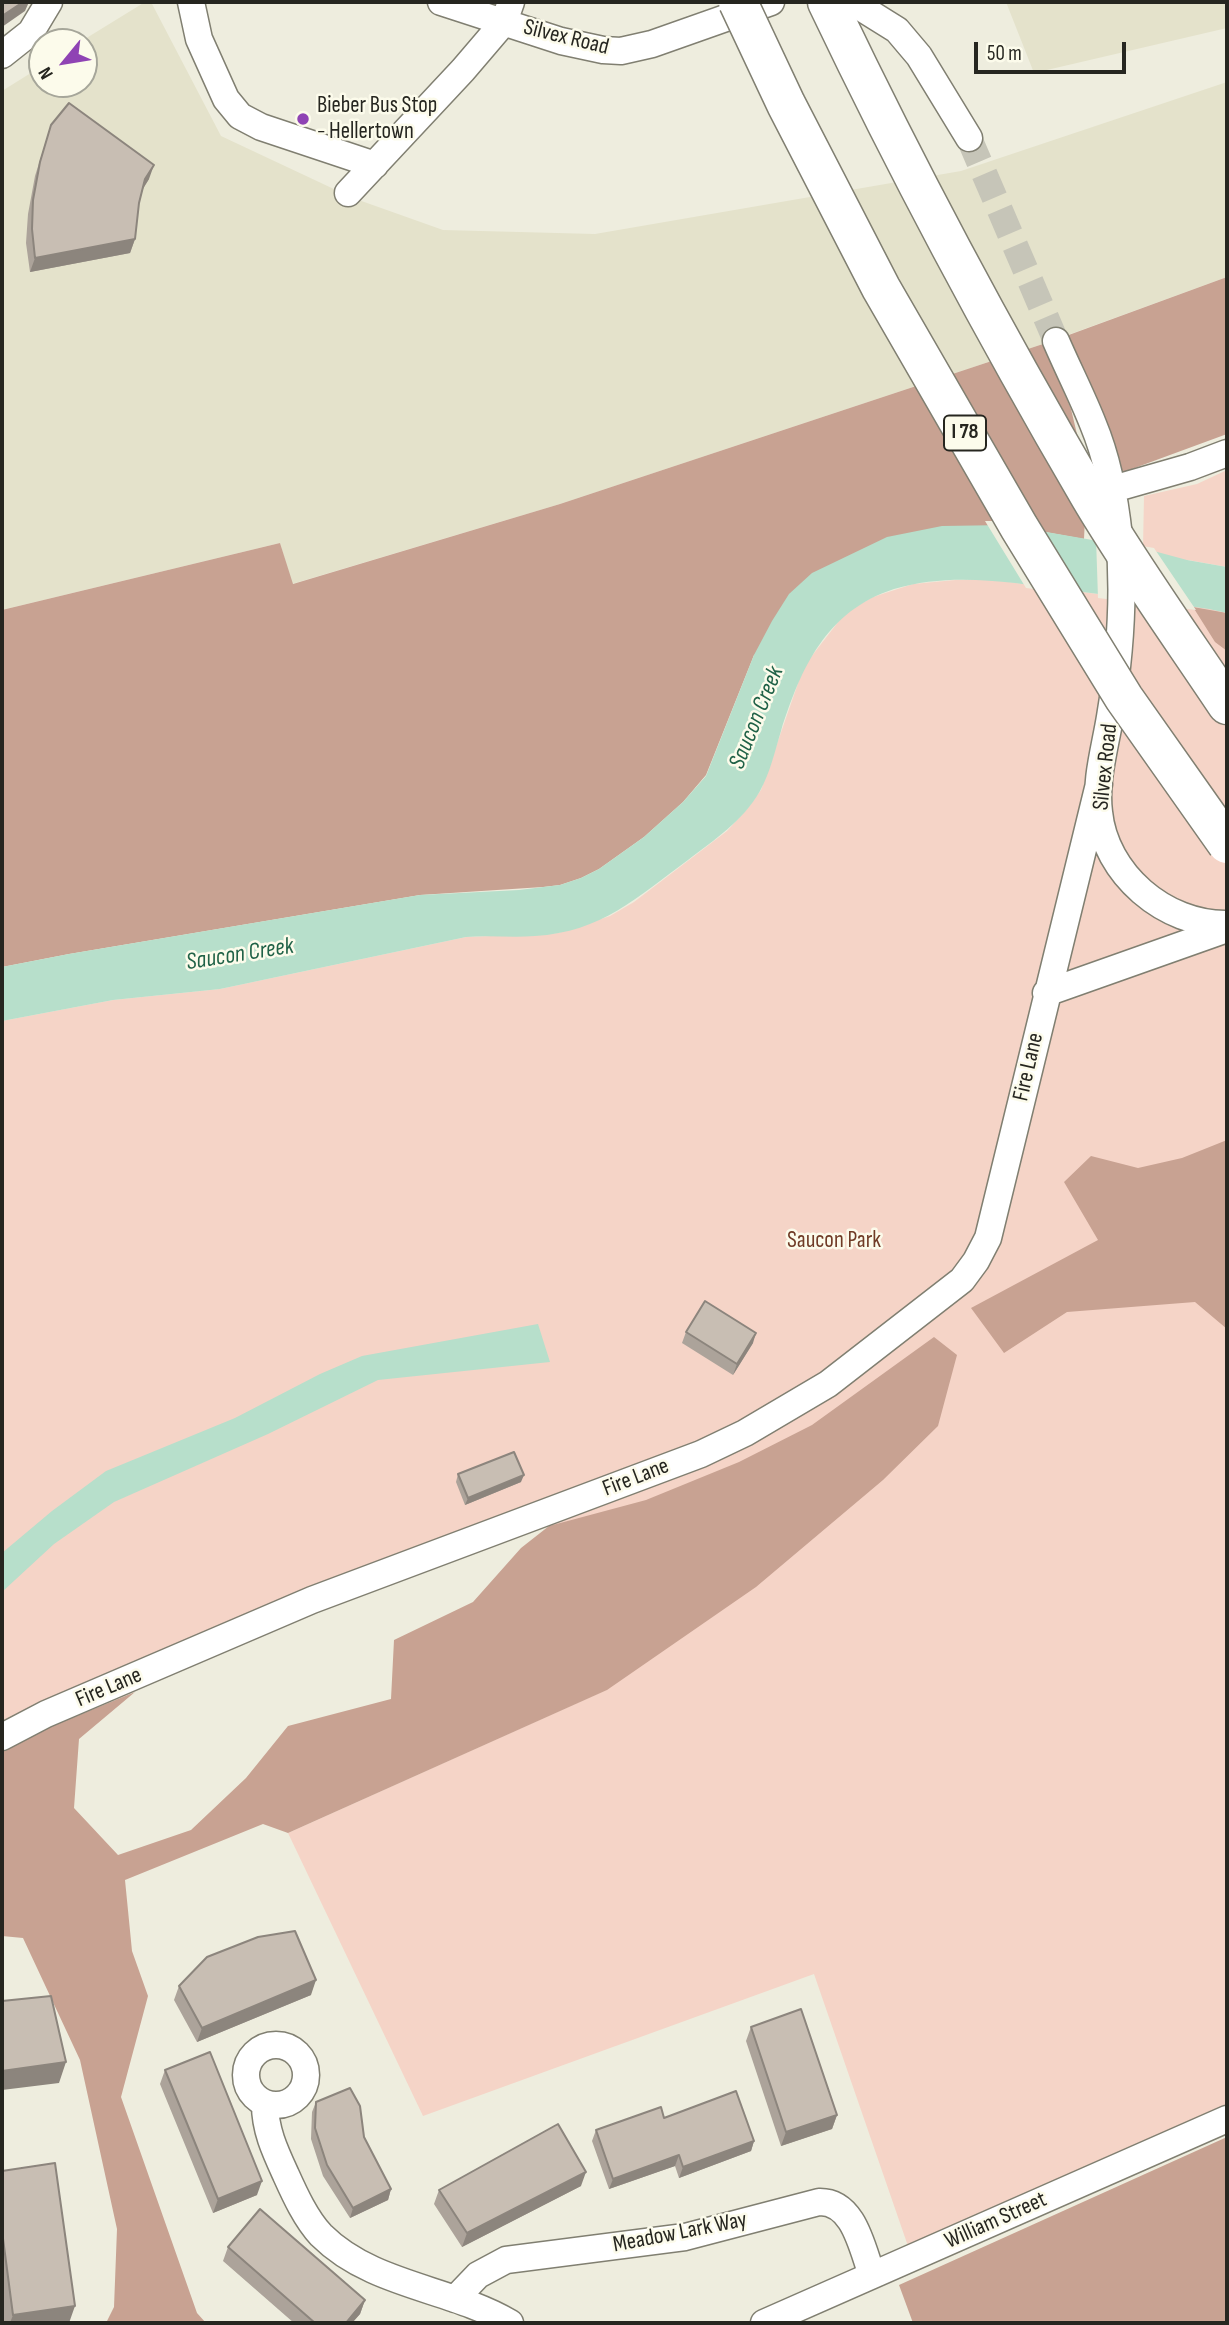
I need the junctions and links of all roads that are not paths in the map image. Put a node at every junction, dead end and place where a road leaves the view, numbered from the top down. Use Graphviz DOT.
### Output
graph roads {
  1 [pos="49,2"];
  2 [pos="191,2"];
  3 [pos="441,2"];
  4 [pos="738,2"];
  5 [pos="771,2"];
  6 [pos="827,2"];
  7 [pos="852,2"];
  8 [pos="508,12"];
  9 [pos="2,55"];
  10 [pos="969,138"];
  11 [pos="375,165"];
  12 [pos="348,193"];
  13 [pos="1056,341"];
  14 [pos="1227,453"];
  15 [pos="1113,489"];
  16 [pos="1227,705"];
  17 [pos="1099,784"];
  18 [pos="1227,844"];
  19 [pos="1227,927"];
  20 [pos="1046,993"];
  21 [pos="2,1737"];
  22 [pos="265,2104"];
  23 [pos="1227,2119"];
  24 [pos="872,2275"];
  25 [pos="456,2299"];
  26 [pos="510,2323"];
  27 [pos="764,2323"];
  1 -- 9 [label="street"];
  2 -- 11 [label="street"];
  3 -- 8 [label="street, Silvex Road"];
  4 -- 18 [label="highway, I 78, bridge"];
  5 -- 8 [label="street, Silvex Road"];
  6 -- 16 [label="highway"];
  7 -- 10 [label="street"];
  8 -- 11 [label="street"];
  11 -- 12 [label="street"];
  13 -- 15 [label="street"];
  14 -- 15 [label="street"];
  15 -- 17 [label="street, Silvex Road"];
  17 -- 19 [label="street, Silvex Road"];
  17 -- 20 [label="street, Fire Lane"];
  19 -- 20 [label="street"];
  20 -- 21 [label="street, Fire Lane"];
  22 -- 25 [label="street"];
  23 -- 24 [label="street, William Street"];
  24 -- 25 [label="street, Meadow Lark Way"];
  24 -- 27 [label="street, William Street"];
  25 -- 26 [label="street"];
}
